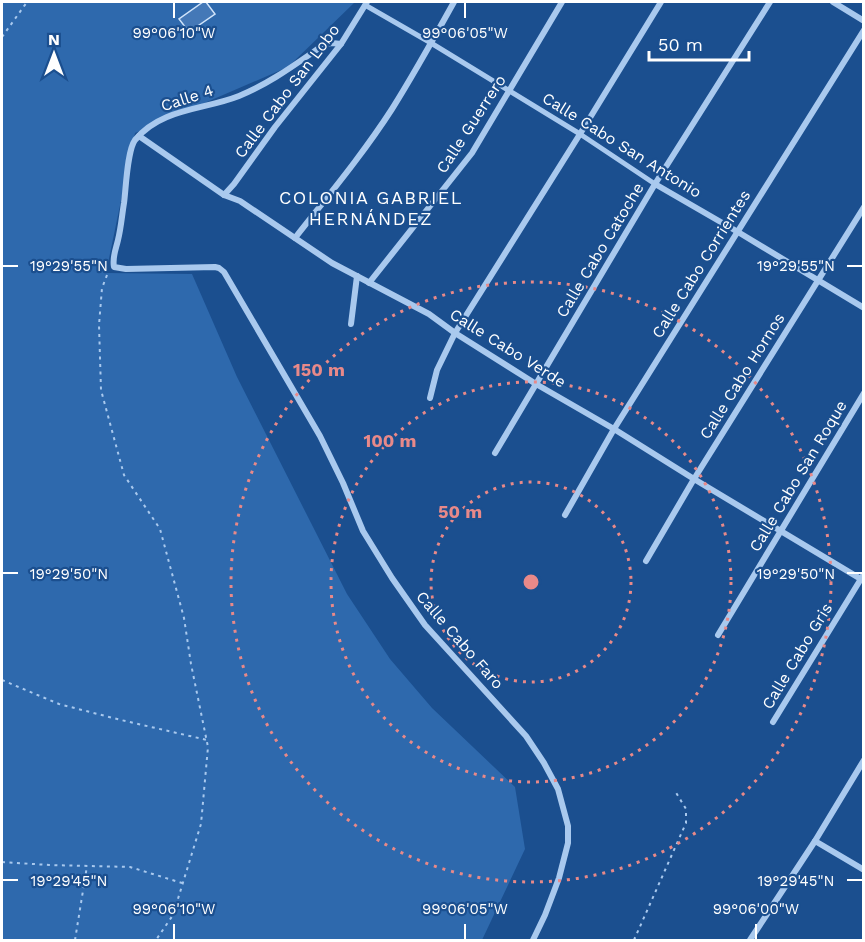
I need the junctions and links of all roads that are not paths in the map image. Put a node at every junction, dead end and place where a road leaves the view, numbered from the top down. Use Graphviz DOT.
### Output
graph roads {
  1 [pos="454,2"];
  2 [pos="562,2"];
  3 [pos="661,2"];
  4 [pos="770,2"];
  5 [pos="833,2"];
  6 [pos="366,3"];
  7 [pos="864,21"];
  8 [pos="864,30"];
  9 [pos="431,43"];
  10 [pos="341,44"];
  11 [pos="510,91"];
  12 [pos="580,134"];
  13 [pos="140,136"];
  14 [pos="655,184"];
  15 [pos="224,195"];
  16 [pos="864,207"];
  17 [pos="738,232"];
  18 [pos="295,238"];
  19 [pos="357,276"];
  20 [pos="817,281"];
  21 [pos="369,283"];
  22 [pos="864,308"];
  23 [pos="351,324"];
  24 [pos="455,333"];
  25 [pos="536,384"];
  26 [pos="864,393"];
  27 [pos="430,398"];
  28 [pos="614,429"];
  29 [pos="495,453"];
  30 [pos="694,479"];
  31 [pos="565,515"];
  32 [pos="781,531"];
  33 [pos="646,561"];
  34 [pos="862,578"];
  35 [pos="718,635"];
  36 [pos="773,722"];
  37 [pos="864,760"];
  38 [pos="815,841"];
  39 [pos="864,870"];
  40 [pos="533,940"];
  41 [pos="750,940"];
  1 -- 9 [label="street"];
  2 -- 11 [label="street, Calle Guerrero"];
  3 -- 12 [label="street"];
  4 -- 14 [label="street, Calle Cabo Catoche"];
  5 -- 7 [label="street"];
  6 -- 9 [label="street, Calle Cabo San Antonio"];
  6 -- 10 [label="street, Calle Cabo San Lobo"];
  8 -- 17 [label="street, Calle Cabo Corrientes"];
  9 -- 11 [label="street, Calle Cabo San Antonio"];
  9 -- 18 [label="street"];
  10 -- 13 [label="street, Calle 4"];
  10 -- 15 [label="street, Calle Cabo San Lobo"];
  11 -- 12 [label="street, Calle Cabo San Antonio"];
  11 -- 21 [label="street, Calle Guerrero"];
  12 -- 14 [label="street, Calle Cabo San Antonio"];
  12 -- 24 [label="street"];
  13 -- 15 [label="street, Calle Cabo Verde"];
  13 -- 40 [label="street, Calle Cabo Faro"];
  14 -- 17 [label="street, Calle Cabo San Antonio"];
  14 -- 25 [label="street, Calle Cabo Catoche"];
  15 -- 18 [label="street, Calle Cabo Verde"];
  16 -- 20 [label="street, Calle Cabo Hornos"];
  17 -- 20 [label="street, Calle Cabo San Antonio"];
  17 -- 28 [label="street, Calle Cabo Corrientes"];
  18 -- 19 [label="street, Calle Cabo Verde"];
  19 -- 21 [label="street, Calle Cabo Verde"];
  19 -- 23 [label="street"];
  20 -- 22 [label="street, Calle Cabo San Antonio"];
  20 -- 30 [label="street, Calle Cabo Hornos"];
  21 -- 24 [label="street, Calle Cabo Verde"];
  24 -- 25 [label="street, Calle Cabo Verde"];
  24 -- 27 [label="street"];
  25 -- 28 [label="street, Calle Cabo Verde"];
  25 -- 29 [label="street, Calle Cabo Catoche"];
  26 -- 32 [label="street, Calle Cabo San Roque"];
  28 -- 30 [label="street, Calle Cabo Verde"];
  28 -- 31 [label="street, Calle Cabo Corrientes"];
  30 -- 32 [label="street, Calle Cabo Verde"];
  30 -- 33 [label="street, Calle Cabo Hornos"];
  32 -- 34 [label="street, Calle Cabo Verde"];
  32 -- 35 [label="street, Calle Cabo San Roque"];
  34 -- 36 [label="street, Calle Cabo Gris"];
  37 -- 38 [label="street"];
  38 -- 39 [label="street"];
  38 -- 41 [label="street"];
}
